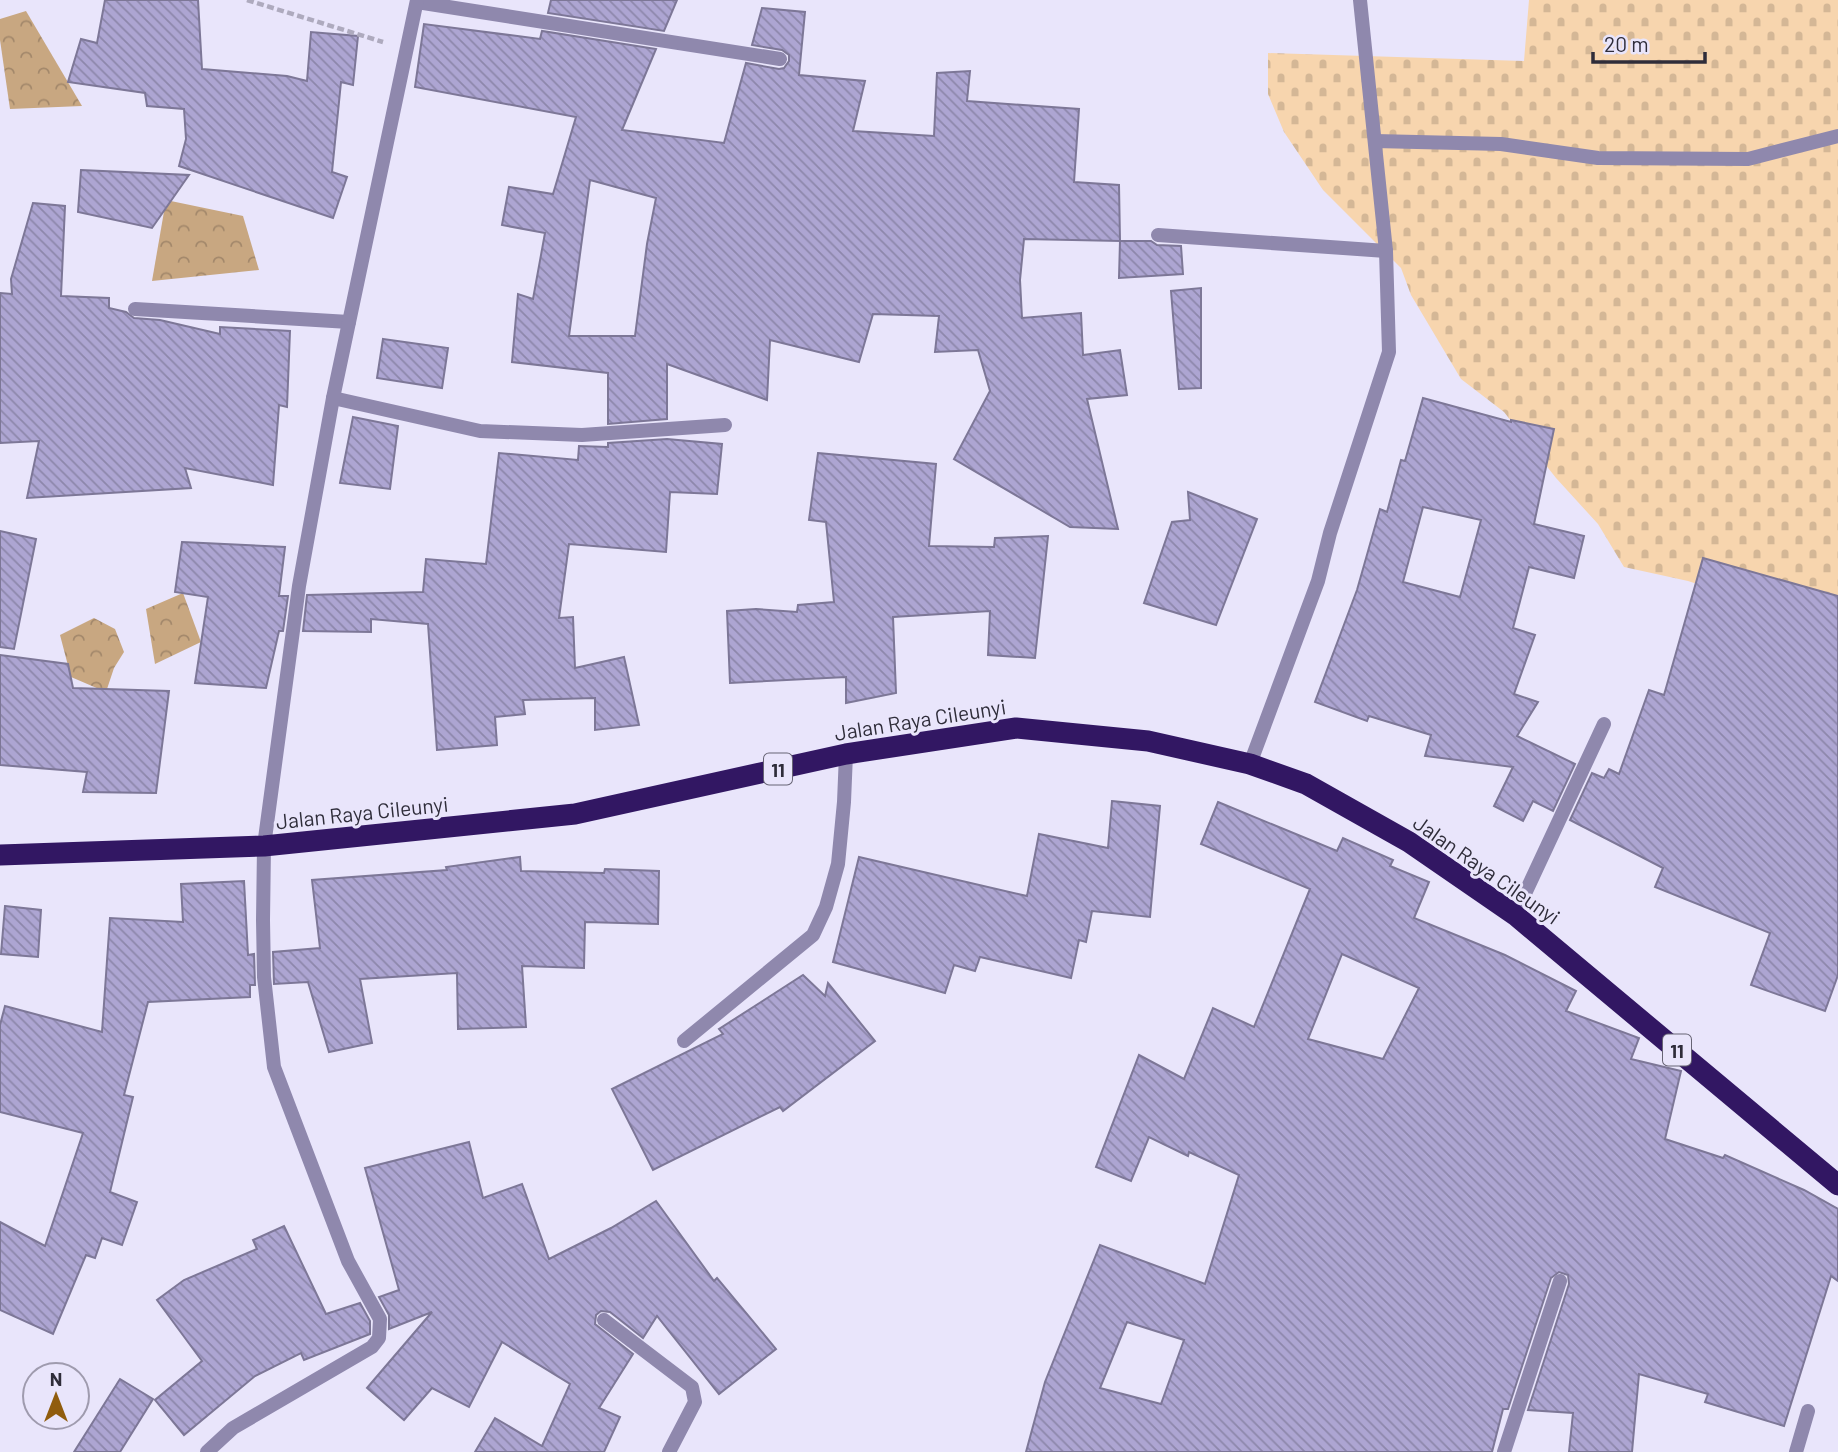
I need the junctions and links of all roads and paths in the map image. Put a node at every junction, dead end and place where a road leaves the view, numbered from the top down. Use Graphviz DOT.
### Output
graph roads {
  1 [pos="247,0"];
  2 [pos="1360,0"];
  3 [pos="417,1"];
  4 [pos="407,50"];
  5 [pos="780,59"];
  6 [pos="1838,136"];
  7 [pos="1374,141"];
  8 [pos="1158,235"];
  9 [pos="1386,251"];
  10 [pos="135,309"];
  11 [pos="349,322"];
  12 [pos="333,398"];
  13 [pos="725,425"];
  14 [pos="1604,724"];
  15 [pos="846,754"];
  16 [pos="1250,765"];
  17 [pos="264,846"];
  18 [pos="0,855"];
  19 [pos="1515,915"];
  20 [pos="684,1041"];
  21 [pos="1838,1185"];
  22 [pos="1560,1281"];
  23 [pos="604,1320"];
  24 [pos="1808,1411"];
  25 [pos="207,1452"];
  26 [pos="668,1452"];
  27 [pos="1504,1452"];
  28 [pos="1796,1452"];
  1 -- 4 [label="path"];
  2 -- 7 [label="street"];
  3 -- 4 [label="street"];
  3 -- 5 [label="street"];
  4 -- 11 [label="street"];
  6 -- 7 [label="street"];
  7 -- 9 [label="street"];
  8 -- 9 [label="street"];
  9 -- 16 [label="street"];
  10 -- 11 [label="street"];
  11 -- 12 [label="street"];
  12 -- 13 [label="street"];
  12 -- 17 [label="street"];
  14 -- 19 [label="street"];
  15 -- 16 [label="highway, Jalan Raya Cileunyi / 11"];
  15 -- 17 [label="highway, Jalan Raya Cileunyi / 11"];
  15 -- 20 [label="street"];
  16 -- 19 [label="highway, Jalan Raya Cileunyi / 11"];
  17 -- 18 [label="highway, Jalan Raya Cileunyi / 11"];
  17 -- 25 [label="street"];
  19 -- 21 [label="highway, Jalan Raya Cileunyi / 11"];
  22 -- 27 [label="street"];
  23 -- 26 [label="street"];
  24 -- 28 [label="street"];
}
